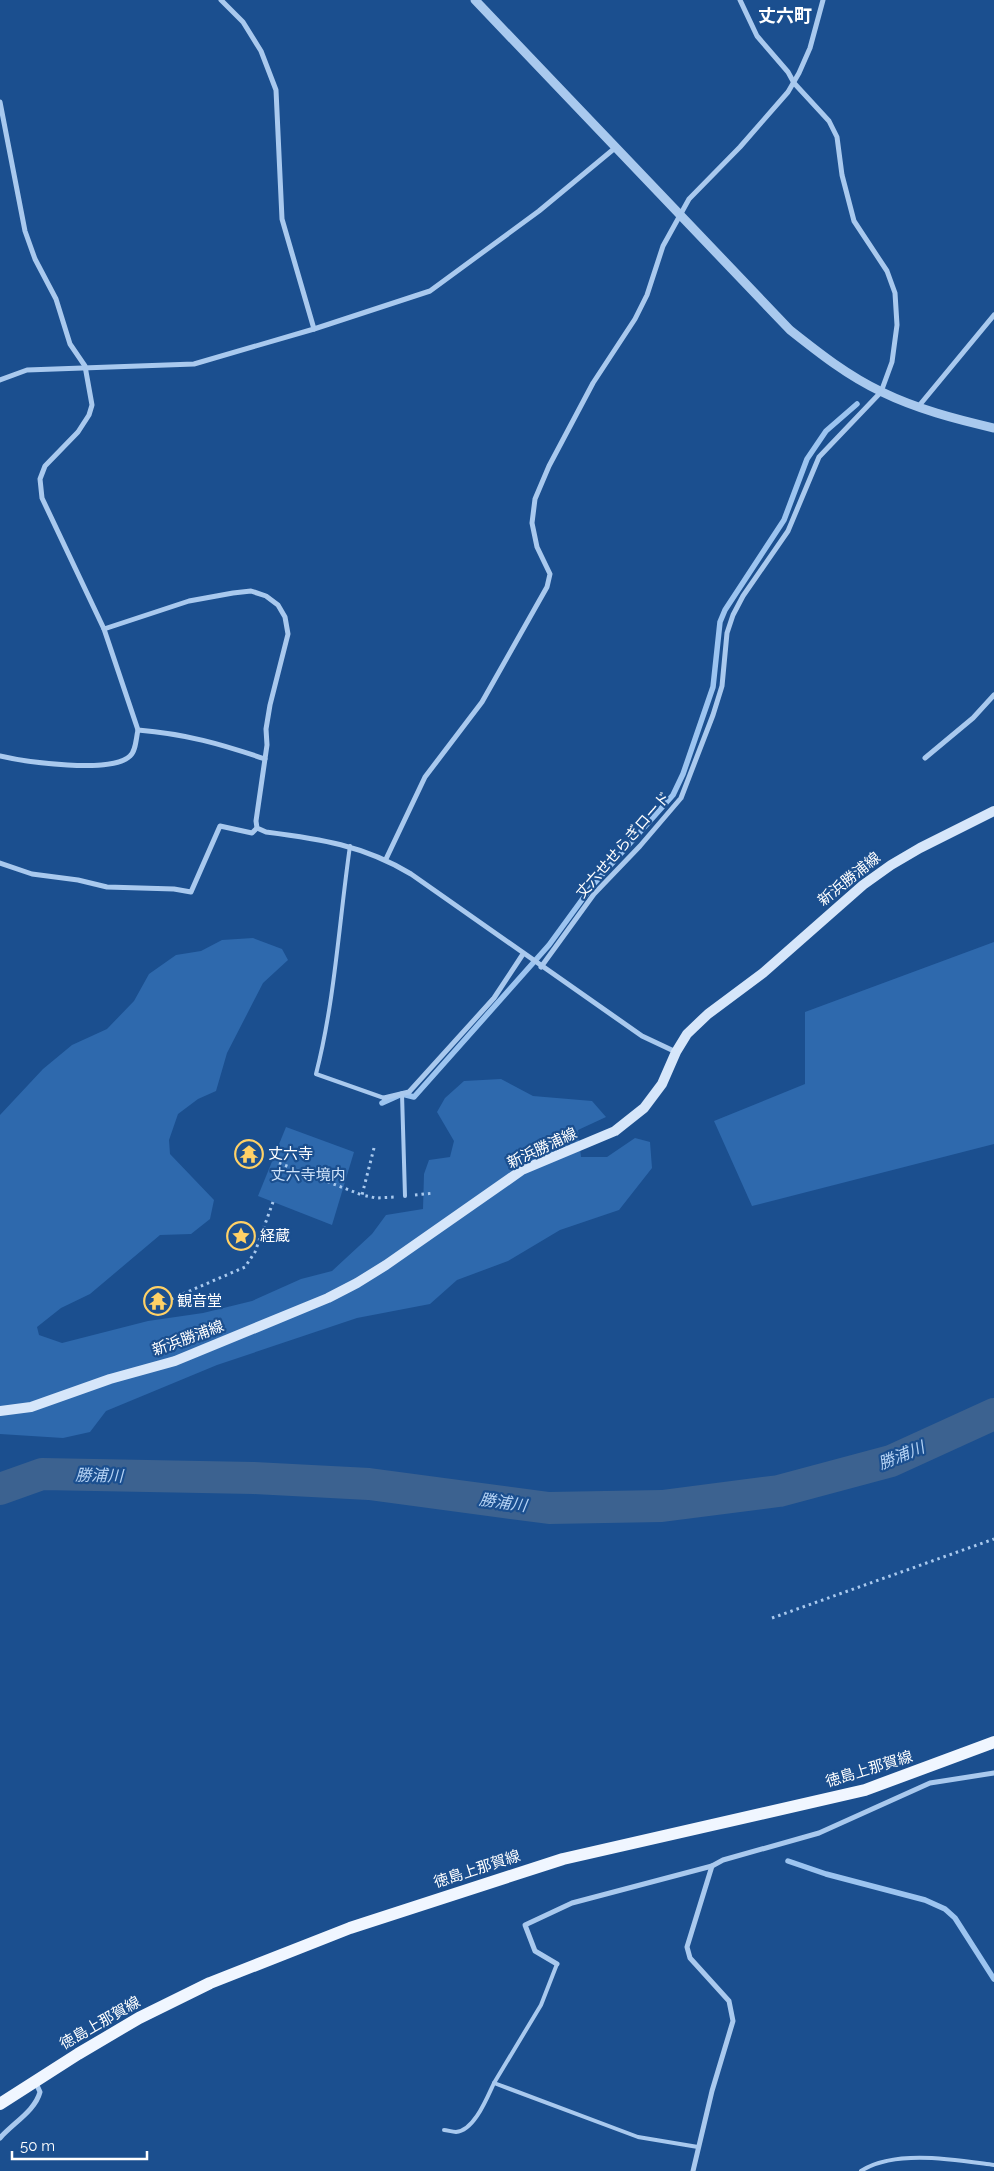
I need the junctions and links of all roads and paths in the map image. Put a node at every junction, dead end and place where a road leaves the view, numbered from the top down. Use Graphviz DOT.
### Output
graph roads {
  1 [pos="221,0"];
  2 [pos="475,0"];
  3 [pos="740,0"];
  4 [pos="823,0"];
  5 [pos="794,83"];
  6 [pos="0,102"];
  7 [pos="615,148"];
  8 [pos="680,215"];
  9 [pos="994,315"];
  10 [pos="314,329"];
  11 [pos="85,366"];
  12 [pos="0,380"];
  13 [pos="881,392"];
  14 [pos="918,407"];
  15 [pos="994,428"];
  16 [pos="104,629"];
  17 [pos="994,695"];
  18 [pos="138,730"];
  19 [pos="0,756"];
  20 [pos="925,758"];
  21 [pos="265,759"];
  22 [pos="994,811"];
  23 [pos="257,828"];
  24 [pos="350,846"];
  25 [pos="386,859"];
  26 [pos="0,863"];
  27 [pos="523,954"];
  28 [pos="541,967"];
  29 [pos="676,1052"];
  30 [pos="402,1094"];
  31 [pos="384,1098"];
  32 [pos="374,1148"];
  33 [pos="279,1162"];
  34 [pos="434,1193"];
  35 [pos="362,1195"];
  36 [pos="405,1196"];
  37 [pos="273,1202"];
  38 [pos="171,1299"];
  39 [pos="0,1411"];
  40 [pos="994,1539"];
  41 [pos="772,1618"];
  42 [pos="994,1742"];
  43 [pos="923,1769"];
  44 [pos="994,1773"];
  45 [pos="930,1783"];
  46 [pos="712,1866"];
  47 [pos="556,1964"];
  48 [pos="35,2081"];
  49 [pos="494,2083"];
  50 [pos="0,2104"];
  51 [pos="444,2130"];
  52 [pos="0,2138"];
  53 [pos="698,2147"];
  54 [pos="994,2166"];
  55 [pos="693,2171"];
  56 [pos="861,2171"];
  1 -- 10 [label="street"];
  2 -- 7 [label="street"];
  3 -- 5 [label="street"];
  4 -- 5 [label="street"];
  5 -- 8 [label="street"];
  5 -- 13 [label="street"];
  6 -- 11 [label="street"];
  7 -- 8 [label="street"];
  7 -- 10 [label="street"];
  8 -- 13 [label="street"];
  8 -- 25 [label="street"];
  9 -- 14 [label="street"];
  10 -- 11 [label="street"];
  11 -- 12 [label="street"];
  11 -- 16 [label="street"];
  13 -- 14 [label="street"];
  13 -- 28 [label="street, 丈六せせらぎロード"];
  14 -- 15 [label="street"];
  16 -- 18 [label="street"];
  16 -- 21 [label="street"];
  17 -- 20 [label="street"];
  18 -- 19 [label="street"];
  18 -- 21 [label="street"];
  21 -- 23 [label="street"];
  22 -- 29 [label="main road, 新浜勝浦線"];
  23 -- 24 [label="street"];
  23 -- 26 [label="street"];
  24 -- 25 [label="street"];
  24 -- 31 [label="lane"];
  25 -- 27 [label="street"];
  27 -- 28 [label="street"];
  27 -- 30 [label="street"];
  28 -- 29 [label="street"];
  29 -- 39 [label="main road, 新浜勝浦線"];
  30 -- 31 [label="street"];
  30 -- 36 [label="lane"];
  32 -- 35 [label="path"];
  33 -- 35 [label="path"];
  34 -- 36 [label="path"];
  35 -- 36 [label="path"];
  37 -- 38 [label="path"];
  40 -- 41 [label="path"];
  42 -- 43 [label="main road, 徳島上那賀線"];
  43 -- 45 [label="street"];
  43 -- 48 [label="main road, 徳島上那賀線"];
  44 -- 45 [label="street"];
  45 -- 46 [label="street"];
  46 -- 47 [label="street"];
  46 -- 53 [label="street"];
  47 -- 49 [label="lane"];
  48 -- 50 [label="main road, 徳島上那賀線"];
  48 -- 52 [label="street"];
  49 -- 51 [label="lane"];
  49 -- 53 [label="lane"];
  53 -- 55 [label="street"];
  54 -- 56 [label="lane"];
}
